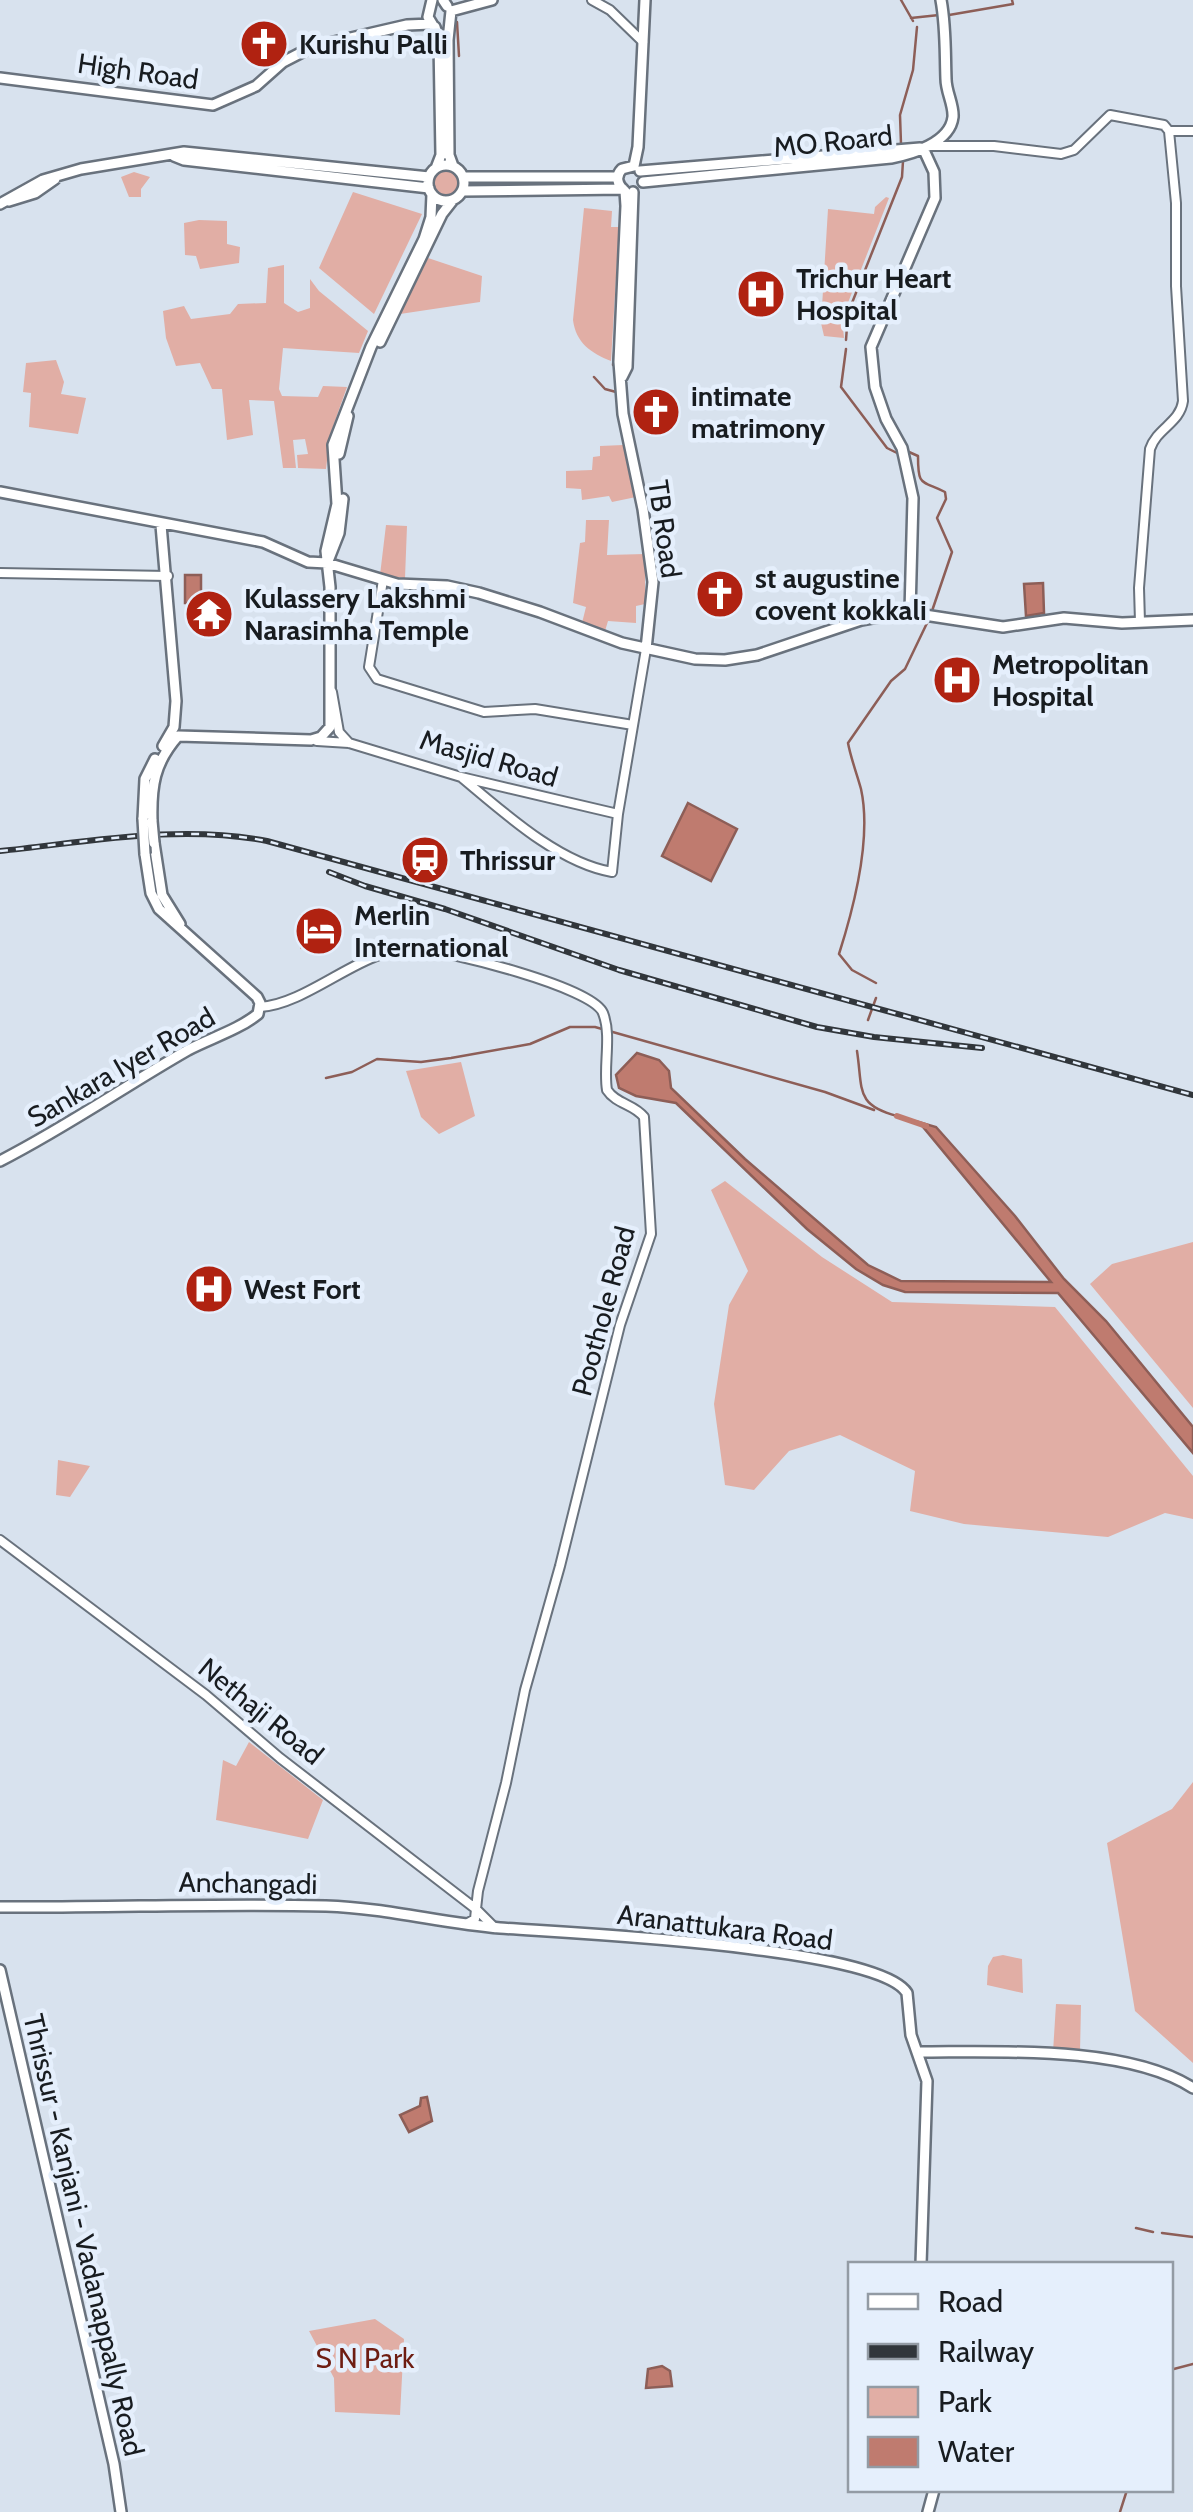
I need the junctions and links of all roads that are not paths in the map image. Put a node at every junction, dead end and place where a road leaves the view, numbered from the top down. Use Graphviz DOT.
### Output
graph roads {
  1 [pos="492,0"];
  2 [pos="592,0"];
  3 [pos="644,0"];
  4 [pos="942,0"];
  5 [pos="447,6"];
  6 [pos="432,15"];
  7 [pos="450,24"];
  8 [pos="642,42"];
  9 [pos="0,78"];
  10 [pos="1193,130"];
  11 [pos="1168,131"];
  12 [pos="926,147"];
  13 [pos="453,166"];
  14 [pos="639,173"];
  15 [pos="463,177"];
  16 [pos="618,177"];
  17 [pos="55,179"];
  18 [pos="432,182"];
  19 [pos="627,191"];
  20 [pos="462,192"];
  21 [pos="454,200"];
  22 [pos="5,203"];
  23 [pos="0,492"];
  24 [pos="161,525"];
  25 [pos="327,564"];
  26 [pos="0,573"];
  27 [pos="168,576"];
  28 [pos="383,580"];
  29 [pos="910,612"];
  30 [pos="1193,620"];
  31 [pos="1140,622"];
  32 [pos="646,649"];
  33 [pos="329,683"];
  34 [pos="176,715"];
  35 [pos="633,725"];
  36 [pos="178,736"];
  37 [pos="310,740"];
  38 [pos="349,743"];
  39 [pos="461,776"];
  40 [pos="618,814"];
  41 [pos="148,820"];
  42 [pos="194,942"];
  43 [pos="260,1007"];
  44 [pos="0,1162"];
  45 [pos="0,1540"];
  46 [pos="0,1908"];
  47 [pos="476,1910"];
  48 [pos="468,1923"];
  49 [pos="494,1928"];
  50 [pos="0,1970"];
  51 [pos="920,2052"];
  52 [pos="1193,2088"];
  53 [pos="921,2262"];
  54 [pos="933,2493"];
  55 [pos="122,2512"];
  56 [pos="928,2512"];
  1 -- 5 [label="main road"];
  2 -- 8 [label="street"];
  3 -- 8 [label="main road"];
  4 -- 12 [label="main road, MO Roard"];
  5 -- 6 [label="main road"];
  5 -- 7 [label="main road"];
  6 -- 7 [label="main road"];
  6 -- 9 [label="main road, High Road"];
  6 -- 18 [label="main road"];
  7 -- 13 [label="main road"];
  8 -- 14 [label="main road"];
  10 -- 11 [label="street"];
  11 -- 12 [label="street"];
  11 -- 31 [label="street"];
  12 -- 14 [label="main road, MO Roard"];
  12 -- 29 [label="main road"];
  13 -- 15 [label="main road"];
  13 -- 18 [label="main road"];
  14 -- 16 [label="main road"];
  14 -- 19 [label="main road"];
  15 -- 16 [label="main road"];
  15 -- 20 [label="main road"];
  16 -- 19 [label="main road"];
  17 -- 18 [label="main road"];
  17 -- 22 [label="main road"];
  17 -- 22 [label="main road"];
  18 -- 21 [label="main road"];
  18 -- 25 [label="main road"];
  19 -- 20 [label="main road"];
  19 -- 32 [label="main road, TB Road"];
  20 -- 21 [label="main road"];
  21 -- 25 [label="main road"];
  23 -- 24 [label="main road"];
  24 -- 25 [label="main road"];
  24 -- 27 [label="main road"];
  25 -- 28 [label="main road"];
  25 -- 33 [label="main road"];
  26 -- 27 [label="street"];
  27 -- 34 [label="main road"];
  28 -- 32 [label="main road"];
  28 -- 35 [label="street"];
  29 -- 31 [label="main road"];
  29 -- 32 [label="main road"];
  30 -- 31 [label="main road"];
  32 -- 35 [label="street, TB Road"];
  33 -- 37 [label="main road"];
  33 -- 38 [label="street"];
  34 -- 36 [label="main road"];
  34 -- 36 [label="main road"];
  35 -- 40 [label="street, TB Road"];
  36 -- 37 [label="main road"];
  36 -- 41 [label="main road"];
  37 -- 38 [label="street, Masjid Road"];
  38 -- 39 [label="street, Masjid Road"];
  39 -- 40 [label="street, Masjid Road"];
  39 -- 40 [label="street, TB Road"];
  41 -- 42 [label="main road, bridge"];
  41 -- 42 [label="main road, bridge"];
  42 -- 43 [label="main road"];
  43 -- 44 [label="main road, Sankara Iyer Road"];
  43 -- 47 [label="street, Poothole Road"];
  45 -- 47 [label="street, Nethaji Road"];
  46 -- 48 [label="main road, Anchangadi"];
  47 -- 48 [label="street"];
  47 -- 49 [label="street"];
  48 -- 49 [label="main road, Anchangadi"];
  49 -- 51 [label="main road, Aranattukara Road"];
  50 -- 55 [label="main road, Thrissur - Kanjani - Vadanappally Road"];
  51 -- 52 [label="main road"];
  51 -- 53 [label="main road, Aranattukara Road"];
  54 -- 56 [label="main road"];
}
